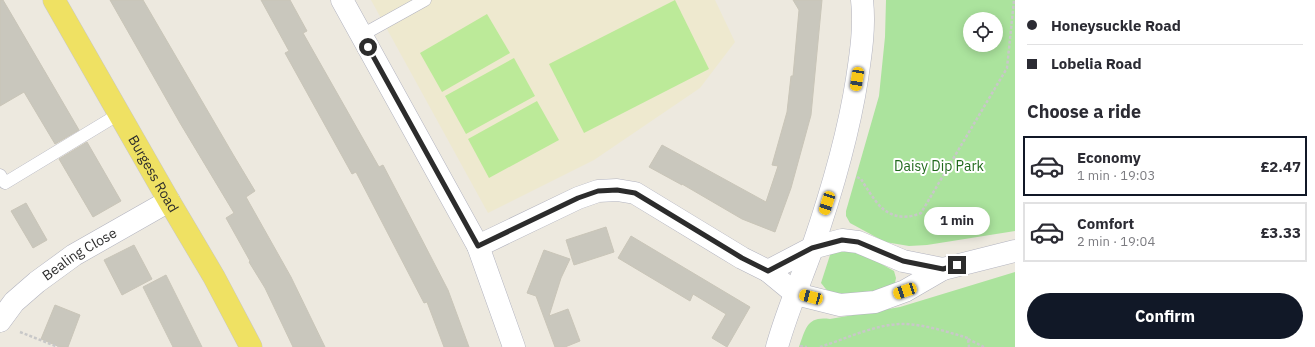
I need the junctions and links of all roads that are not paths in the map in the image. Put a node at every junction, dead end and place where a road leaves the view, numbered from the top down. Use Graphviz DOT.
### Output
graph roads {
  1 [pos="54,0"];
  2 [pos="342,0"];
  3 [pos="425,0"];
  4 [pos="862,0"];
  5 [pos="362,35"];
  6 [pos="119,114"];
  7 [pos="0,175"];
  8 [pos="169,201"];
  9 [pos="478,246"];
  10 [pos="812,248"];
  11 [pos="1015,251"];
  12 [pos="943,269"];
  13 [pos="768,271"];
  14 [pos="796,294"];
  15 [pos="7,325"];
  16 [pos="251,347"];
  17 [pos="514,347"];
  18 [pos="777,347"];
  1 -- 6 [label="main road, Burgess Road"];
  2 -- 5 [label="street"];
  3 -- 5 [label="lane"];
  4 -- 10 [label="street"];
  5 -- 9 [label="street"];
  6 -- 7 [label="lane"];
  6 -- 8 [label="main road, Burgess Road"];
  8 -- 15 [label="street, Bealing Close"];
  8 -- 16 [label="main road, Burgess Road"];
  9 -- 13 [label="street"];
  9 -- 17 [label="street"];
  10 -- 12 [label="street"];
  10 -- 13 [label="street"];
  10 -- 14 [label="street"];
  11 -- 12 [label="street"];
  12 -- 14 [label="street"];
  13 -- 14 [label="street"];
  14 -- 18 [label="street"];
}
